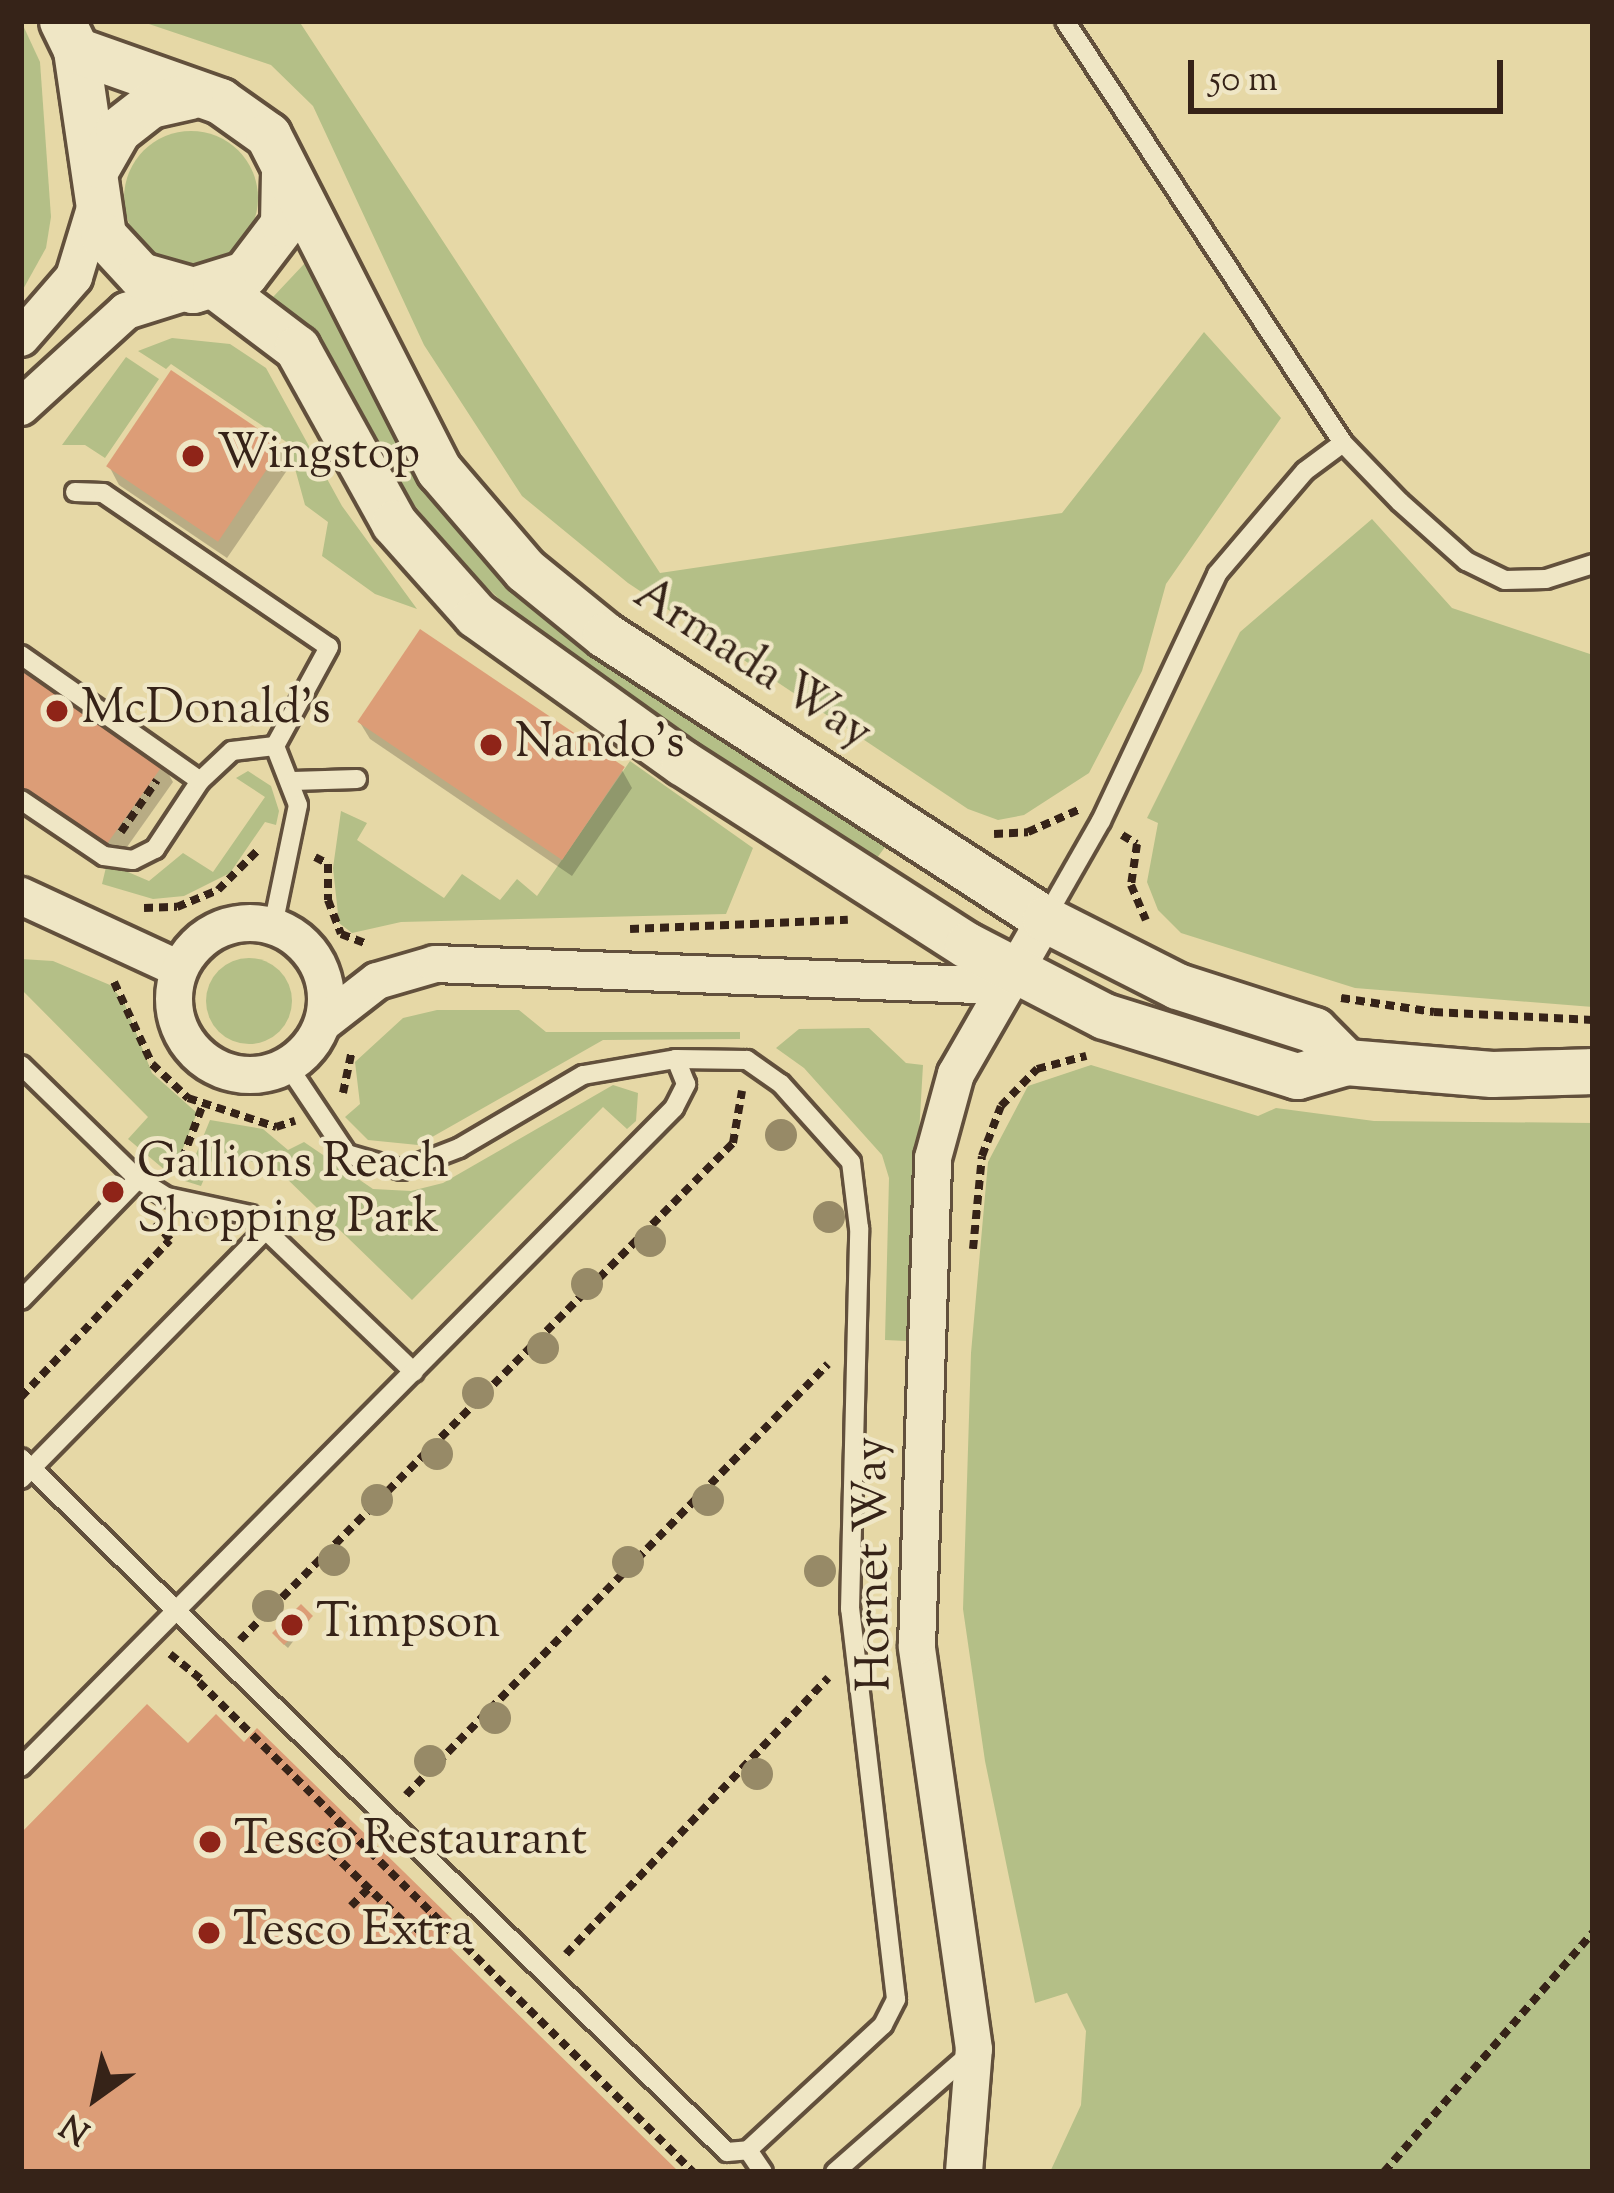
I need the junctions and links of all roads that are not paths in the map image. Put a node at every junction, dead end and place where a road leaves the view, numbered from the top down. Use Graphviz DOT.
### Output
graph roads {
  1 [pos="1065,21"];
  2 [pos="69,36"];
  3 [pos="190,96"];
  4 [pos="282,161"];
  5 [pos="97,186"];
  6 [pos="204,288"];
  7 [pos="21,338"];
  8 [pos="21,407"];
  9 [pos="1343,443"];
  10 [pos="75,492"];
  11 [pos="1593,564"];
  12 [pos="21,655"];
  13 [pos="275,746"];
  14 [pos="357,779"];
  15 [pos="200,781"];
  16 [pos="293,781"];
  17 [pos="21,800"];
  18 [pos="21,896"];
  19 [pos="1045,919"];
  20 [pos="273,926"];
  21 [pos="179,968"];
  22 [pos="1008,978"];
  23 [pos="322,1023"];
  24 [pos="676,1059"];
  25 [pos="1346,1062"];
  26 [pos="21,1065"];
  27 [pos="288,1066"];
  28 [pos="1593,1071"];
  29 [pos="138,1179"];
  30 [pos="268,1228"];
  31 [pos="21,1300"];
  32 [pos="414,1372"];
  33 [pos="24,1468"];
  34 [pos="176,1608"];
  35 [pos="21,1767"];
  36 [pos="974,2049"];
  37 [pos="748,2150"];
  38 [pos="763,2172"];
  39 [pos="835,2172"];
  40 [pos="964,2172"];
  1 -- 9 [label="lane"];
  2 -- 3 [label="street, Armada Way"];
  2 -- 5 [label="street, Armada Way"];
  3 -- 4 [label="street, Armada Way"];
  3 -- 5 [label="street"];
  4 -- 6 [label="street"];
  4 -- 19 [label="street, Armada Way"];
  5 -- 6 [label="street, Armada Way"];
  5 -- 7 [label="street"];
  6 -- 8 [label="street"];
  6 -- 22 [label="street, Armada Way"];
  9 -- 11 [label="lane"];
  9 -- 19 [label="lane"];
  10 -- 13 [label="lane"];
  12 -- 15 [label="lane"];
  13 -- 15 [label="lane"];
  13 -- 16 [label="lane"];
  14 -- 16 [label="lane"];
  15 -- 17 [label="lane"];
  16 -- 20 [label="lane"];
  18 -- 21 [label="street"];
  19 -- 22 [label="street, Hornet Way"];
  19 -- 25 [label="street, Armada Way"];
  20 -- 21 [label="street"];
  20 -- 23 [label="street"];
  21 -- 27 [label="street"];
  22 -- 23 [label="street"];
  22 -- 25 [label="street, Armada Way"];
  22 -- 36 [label="street, Hornet Way"];
  23 -- 27 [label="street"];
  24 -- 27 [label="lane"];
  24 -- 32 [label="lane"];
  24 -- 37 [label="lane"];
  25 -- 28 [label="street, Armada Way"];
  26 -- 29 [label="lane"];
  29 -- 30 [label="lane"];
  29 -- 31 [label="lane"];
  30 -- 32 [label="lane"];
  30 -- 33 [label="lane"];
  32 -- 34 [label="lane"];
  33 -- 34 [label="lane"];
  34 -- 35 [label="lane"];
  34 -- 37 [label="lane"];
  36 -- 39 [label="lane"];
  36 -- 40 [label="street, Hornet Way"];
  37 -- 38 [label="lane"];
}
